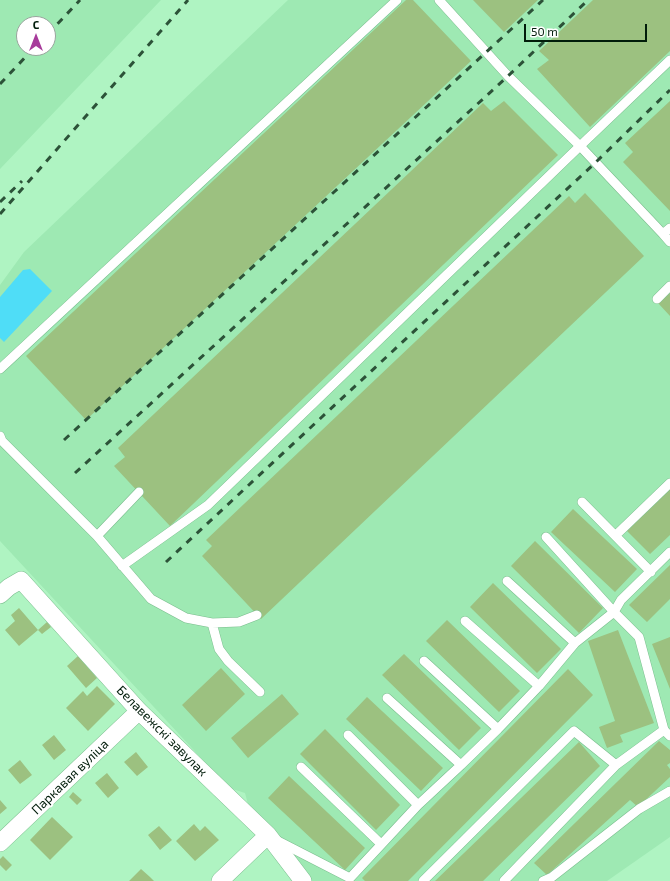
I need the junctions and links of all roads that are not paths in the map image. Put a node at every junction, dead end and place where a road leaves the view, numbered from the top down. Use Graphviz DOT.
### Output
graph roads {
  1 [pos="397,0"];
  2 [pos="439,0"];
  3 [pos="670,60"];
  4 [pos="580,146"];
  5 [pos="667,231"];
  6 [pos="670,242"];
  7 [pos="670,286"];
  8 [pos="657,299"];
  9 [pos="0,369"];
  10 [pos="0,436"];
  11 [pos="670,483"];
  12 [pos="139,492"];
  13 [pos="582,502"];
  14 [pos="616,535"];
  15 [pos="98,536"];
  16 [pos="546,537"];
  17 [pos="670,552"];
  18 [pos="122,566"];
  19 [pos="651,572"];
  20 [pos="507,581"];
  21 [pos="0,595"];
  22 [pos="614,612"];
  23 [pos="257,615"];
  24 [pos="465,621"];
  25 [pos="212,623"];
  26 [pos="575,643"];
  27 [pos="424,661"];
  28 [pos="539,686"];
  29 [pos="260,692"];
  30 [pos="387,698"];
  31 [pos="139,711"];
  32 [pos="498,728"];
  33 [pos="667,733"];
  34 [pos="348,735"];
  35 [pos="616,765"];
  36 [pos="461,766"];
  37 [pos="301,767"];
  38 [pos="670,791"];
  39 [pos="418,805"];
  40 [pos="268,835"];
  41 [pos="0,844"];
  42 [pos="381,844"];
  43 [pos="352,879"];
  44 [pos="220,881"];
  45 [pos="303,881"];
  46 [pos="423,881"];
  47 [pos="504,881"];
  48 [pos="542,881"];
  1 -- 9 [label="lane"];
  2 -- 4 [label="lane"];
  3 -- 4 [label="lane"];
  4 -- 5 [label="lane"];
  4 -- 18 [label="lane"];
  5 -- 6 [label="lane"];
  7 -- 8 [label="lane"];
  10 -- 15 [label="lane"];
  11 -- 14 [label="lane"];
  12 -- 15 [label="lane"];
  13 -- 14 [label="lane"];
  14 -- 19 [label="lane"];
  15 -- 18 [label="lane"];
  16 -- 22 [label="lane"];
  17 -- 19 [label="lane"];
  18 -- 25 [label="lane"];
  19 -- 22 [label="lane"];
  20 -- 26 [label="lane"];
  21 -- 31 [label="street, Белавежскі завулак"];
  22 -- 26 [label="lane"];
  22 -- 33 [label="lane"];
  23 -- 25 [label="lane"];
  24 -- 28 [label="lane"];
  25 -- 29 [label="lane"];
  26 -- 28 [label="lane"];
  27 -- 32 [label="lane"];
  28 -- 32 [label="lane"];
  30 -- 36 [label="lane"];
  31 -- 40 [label="street, Белавежскі завулак"];
  31 -- 41 [label="street, Паркавая вуліца"];
  32 -- 36 [label="lane"];
  33 -- 35 [label="lane"];
  34 -- 39 [label="lane"];
  35 -- 46 [label="lane"];
  35 -- 47 [label="lane"];
  36 -- 39 [label="lane"];
  37 -- 42 [label="lane"];
  38 -- 48 [label="lane"];
  39 -- 42 [label="lane"];
  40 -- 43 [label="lane"];
  40 -- 44 [label="street"];
  40 -- 45 [label="street, Белавежскі завулак"];
  42 -- 43 [label="lane"];
}
